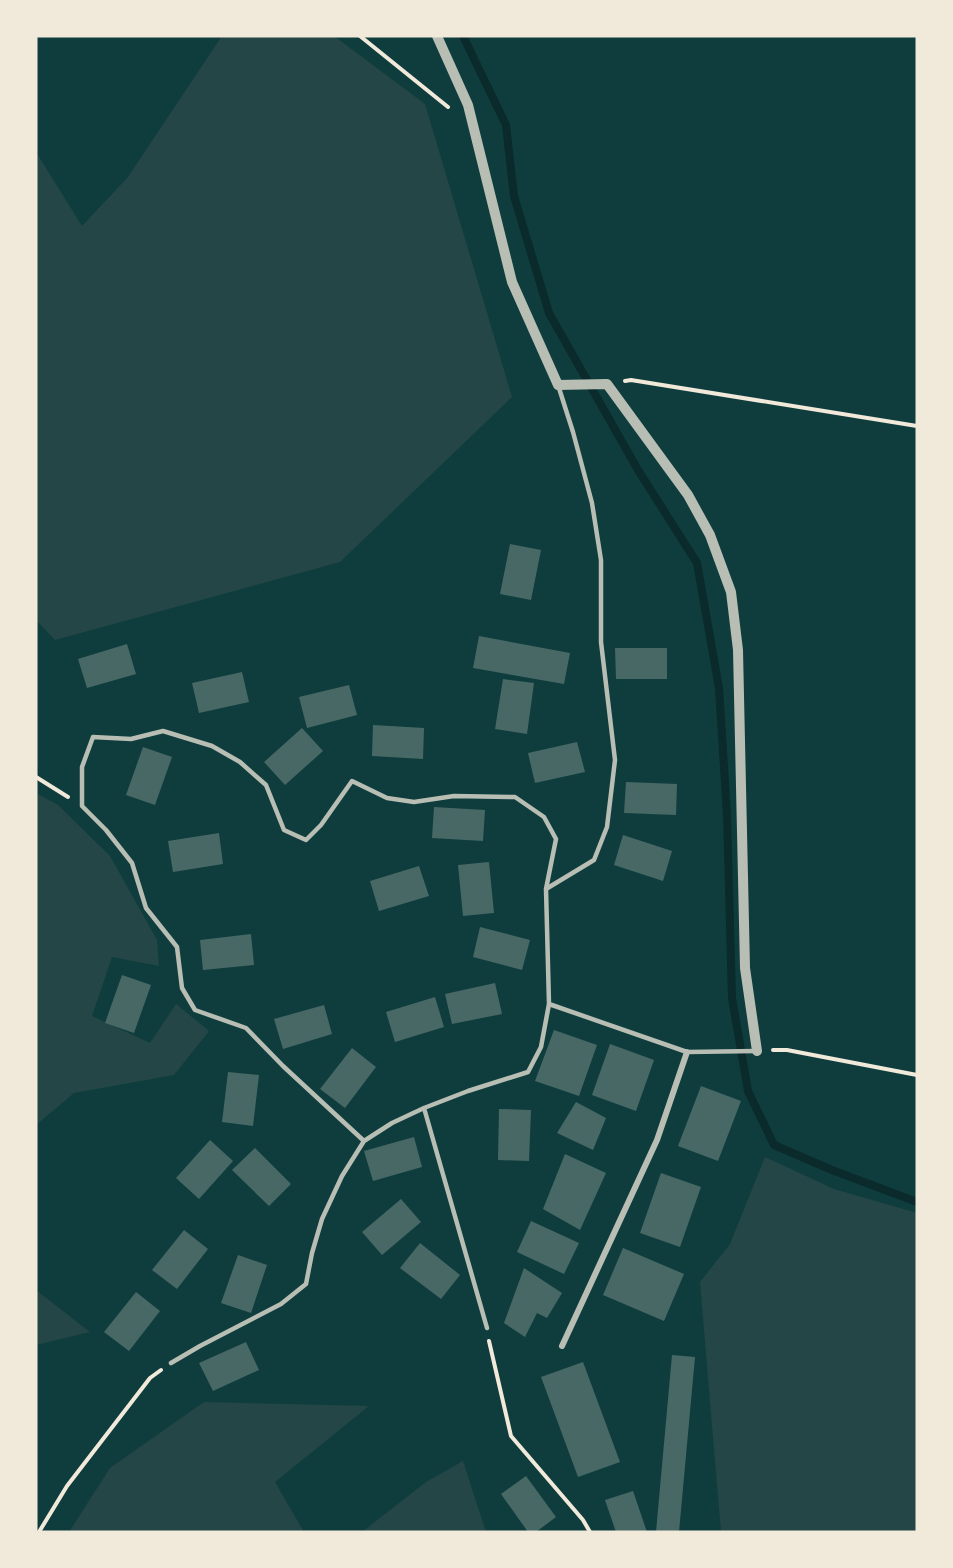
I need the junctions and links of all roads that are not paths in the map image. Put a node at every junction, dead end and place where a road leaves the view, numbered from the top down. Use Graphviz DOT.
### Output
graph roads {
  1 [pos="437,36"];
  2 [pos="558,385"];
  3 [pos="546,889"];
  4 [pos="549,1004"];
  5 [pos="758,1051"];
  6 [pos="687,1052"];
  7 [pos="424,1108"];
  8 [pos="364,1141"];
  9 [pos="487,1328"];
  10 [pos="562,1346"];
  11 [pos="171,1363"];
  1 -- 2 [label="street"];
  2 -- 3 [label="lane"];
  2 -- 5 [label="street"];
  3 -- 4 [label="lane"];
  3 -- 8 [label="lane"];
  4 -- 6 [label="lane"];
  4 -- 7 [label="lane"];
  5 -- 6 [label="lane"];
  6 -- 10 [label="street"];
  7 -- 8 [label="lane"];
  7 -- 9 [label="lane"];
  8 -- 11 [label="lane"];
}
